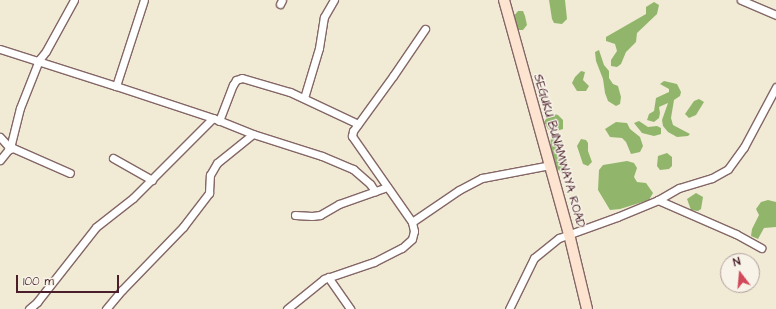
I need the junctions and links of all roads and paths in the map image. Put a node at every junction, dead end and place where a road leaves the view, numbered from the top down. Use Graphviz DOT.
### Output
graph roads {
  1 [pos="74,0"];
  2 [pos="144,0"];
  3 [pos="334,0"];
  4 [pos="504,0"];
  5 [pos="740,0"];
  6 [pos="776,15"];
  7 [pos="425,28"];
  8 [pos="0,49"];
  9 [pos="39,60"];
  10 [pos="116,86"];
  11 [pos="776,87"];
  12 [pos="304,98"];
  13 [pos="216,119"];
  14 [pos="358,124"];
  15 [pos="253,134"];
  16 [pos="0,137"];
  17 [pos="10,148"];
  18 [pos="113,158"];
  19 [pos="0,160"];
  20 [pos="550,165"];
  21 [pos="70,173"];
  22 [pos="152,180"];
  23 [pos="387,187"];
  24 [pos="375,191"];
  25 [pos="658,200"];
  26 [pos="295,215"];
  27 [pos="412,222"];
  28 [pos="569,234"];
  29 [pos="761,248"];
  30 [pos="328,277"];
  31 [pos="29,309"];
  32 [pos="106,309"];
  33 [pos="287,309"];
  34 [pos="350,309"];
  35 [pos="509,309"];
  36 [pos="587,309"];
  1 -- 9 [label="street"];
  2 -- 10 [label="street"];
  3 -- 12 [label="street"];
  4 -- 20 [label="main road, SEGUKU BUNAMWAYA ROAD"];
  5 -- 6 [label="street"];
  7 -- 14 [label="street"];
  8 -- 9 [label="street"];
  9 -- 10 [label="street"];
  9 -- 17 [label="street"];
  10 -- 13 [label="street"];
  11 -- 25 [label="street"];
  12 -- 13 [label="street"];
  12 -- 14 [label="street"];
  13 -- 15 [label="street"];
  13 -- 22 [label="street"];
  14 -- 23 [label="street"];
  15 -- 24 [label="street"];
  15 -- 32 [label="street"];
  16 -- 17 [label="street"];
  17 -- 19 [label="street"];
  17 -- 21 [label="street"];
  18 -- 22 [label="street"];
  20 -- 27 [label="street"];
  20 -- 28 [label="main road, SEGUKU BUNAMWAYA ROAD"];
  22 -- 31 [label="street"];
  23 -- 24 [label="street"];
  23 -- 27 [label="street"];
  24 -- 26 [label="street"];
  25 -- 28 [label="street"];
  25 -- 29 [label="street"];
  27 -- 30 [label="street"];
  28 -- 35 [label="street"];
  28 -- 36 [label="main road, SEGUKU BUNAMWAYA ROAD"];
  30 -- 33 [label="street"];
  30 -- 34 [label="street"];
}
